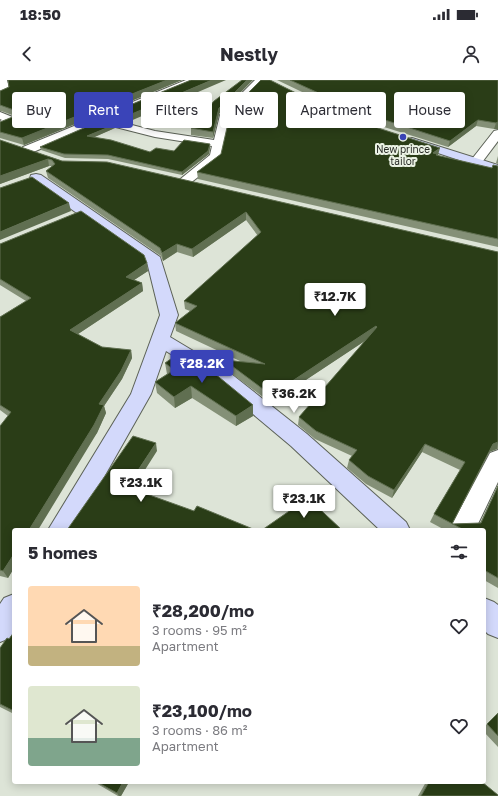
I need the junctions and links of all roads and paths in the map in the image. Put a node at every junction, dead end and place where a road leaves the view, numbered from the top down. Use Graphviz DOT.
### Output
graph roads {
  1 [pos="2,80"];
  2 [pos="194,80"];
  3 [pos="260,80"];
  4 [pos="0,94"];
  5 [pos="133,106"];
  6 [pos="0,114"];
  7 [pos="0,125"];
  8 [pos="80,128"];
  9 [pos="131,128"];
  10 [pos="498,133"];
  11 [pos="401,138"];
  12 [pos="219,144"];
  13 [pos="14,146"];
  14 [pos="27,150"];
  15 [pos="42,155"];
  16 [pos="476,162"];
  17 [pos="498,169"];
  18 [pos="36,177"];
  19 [pos="169,178"];
  20 [pos="184,181"];
  21 [pos="200,185"];
  22 [pos="160,339"];
  23 [pos="498,459"];
  24 [pos="62,528"];
  25 [pos="395,528"];
  26 [pos="463,528"];
  27 [pos="12,610"];
  28 [pos="486,613"];
  29 [pos="498,624"];
  30 [pos="0,628"];
  1 -- 4 [label="street"];
  2 -- 5 [label="street"];
  3 -- 12 [label="street"];
  6 -- 7 [label="street"];
  8 -- 14 [label="street"];
  9 -- 12 [label="street"];
  10 -- 16 [label="street"];
  11 -- 16 [label="street"];
  12 -- 20 [label="street"];
  13 -- 14 [label="street"];
  14 -- 15 [label="street"];
  16 -- 17 [label="street"];
  18 -- 22 [label="street"];
  19 -- 20 [label="street"];
  20 -- 21 [label="street"];
  22 -- 24 [label="street"];
  22 -- 25 [label="street"];
  23 -- 26 [label="street"];
  27 -- 30 [label="street"];
  28 -- 29 [label="street"];
}
